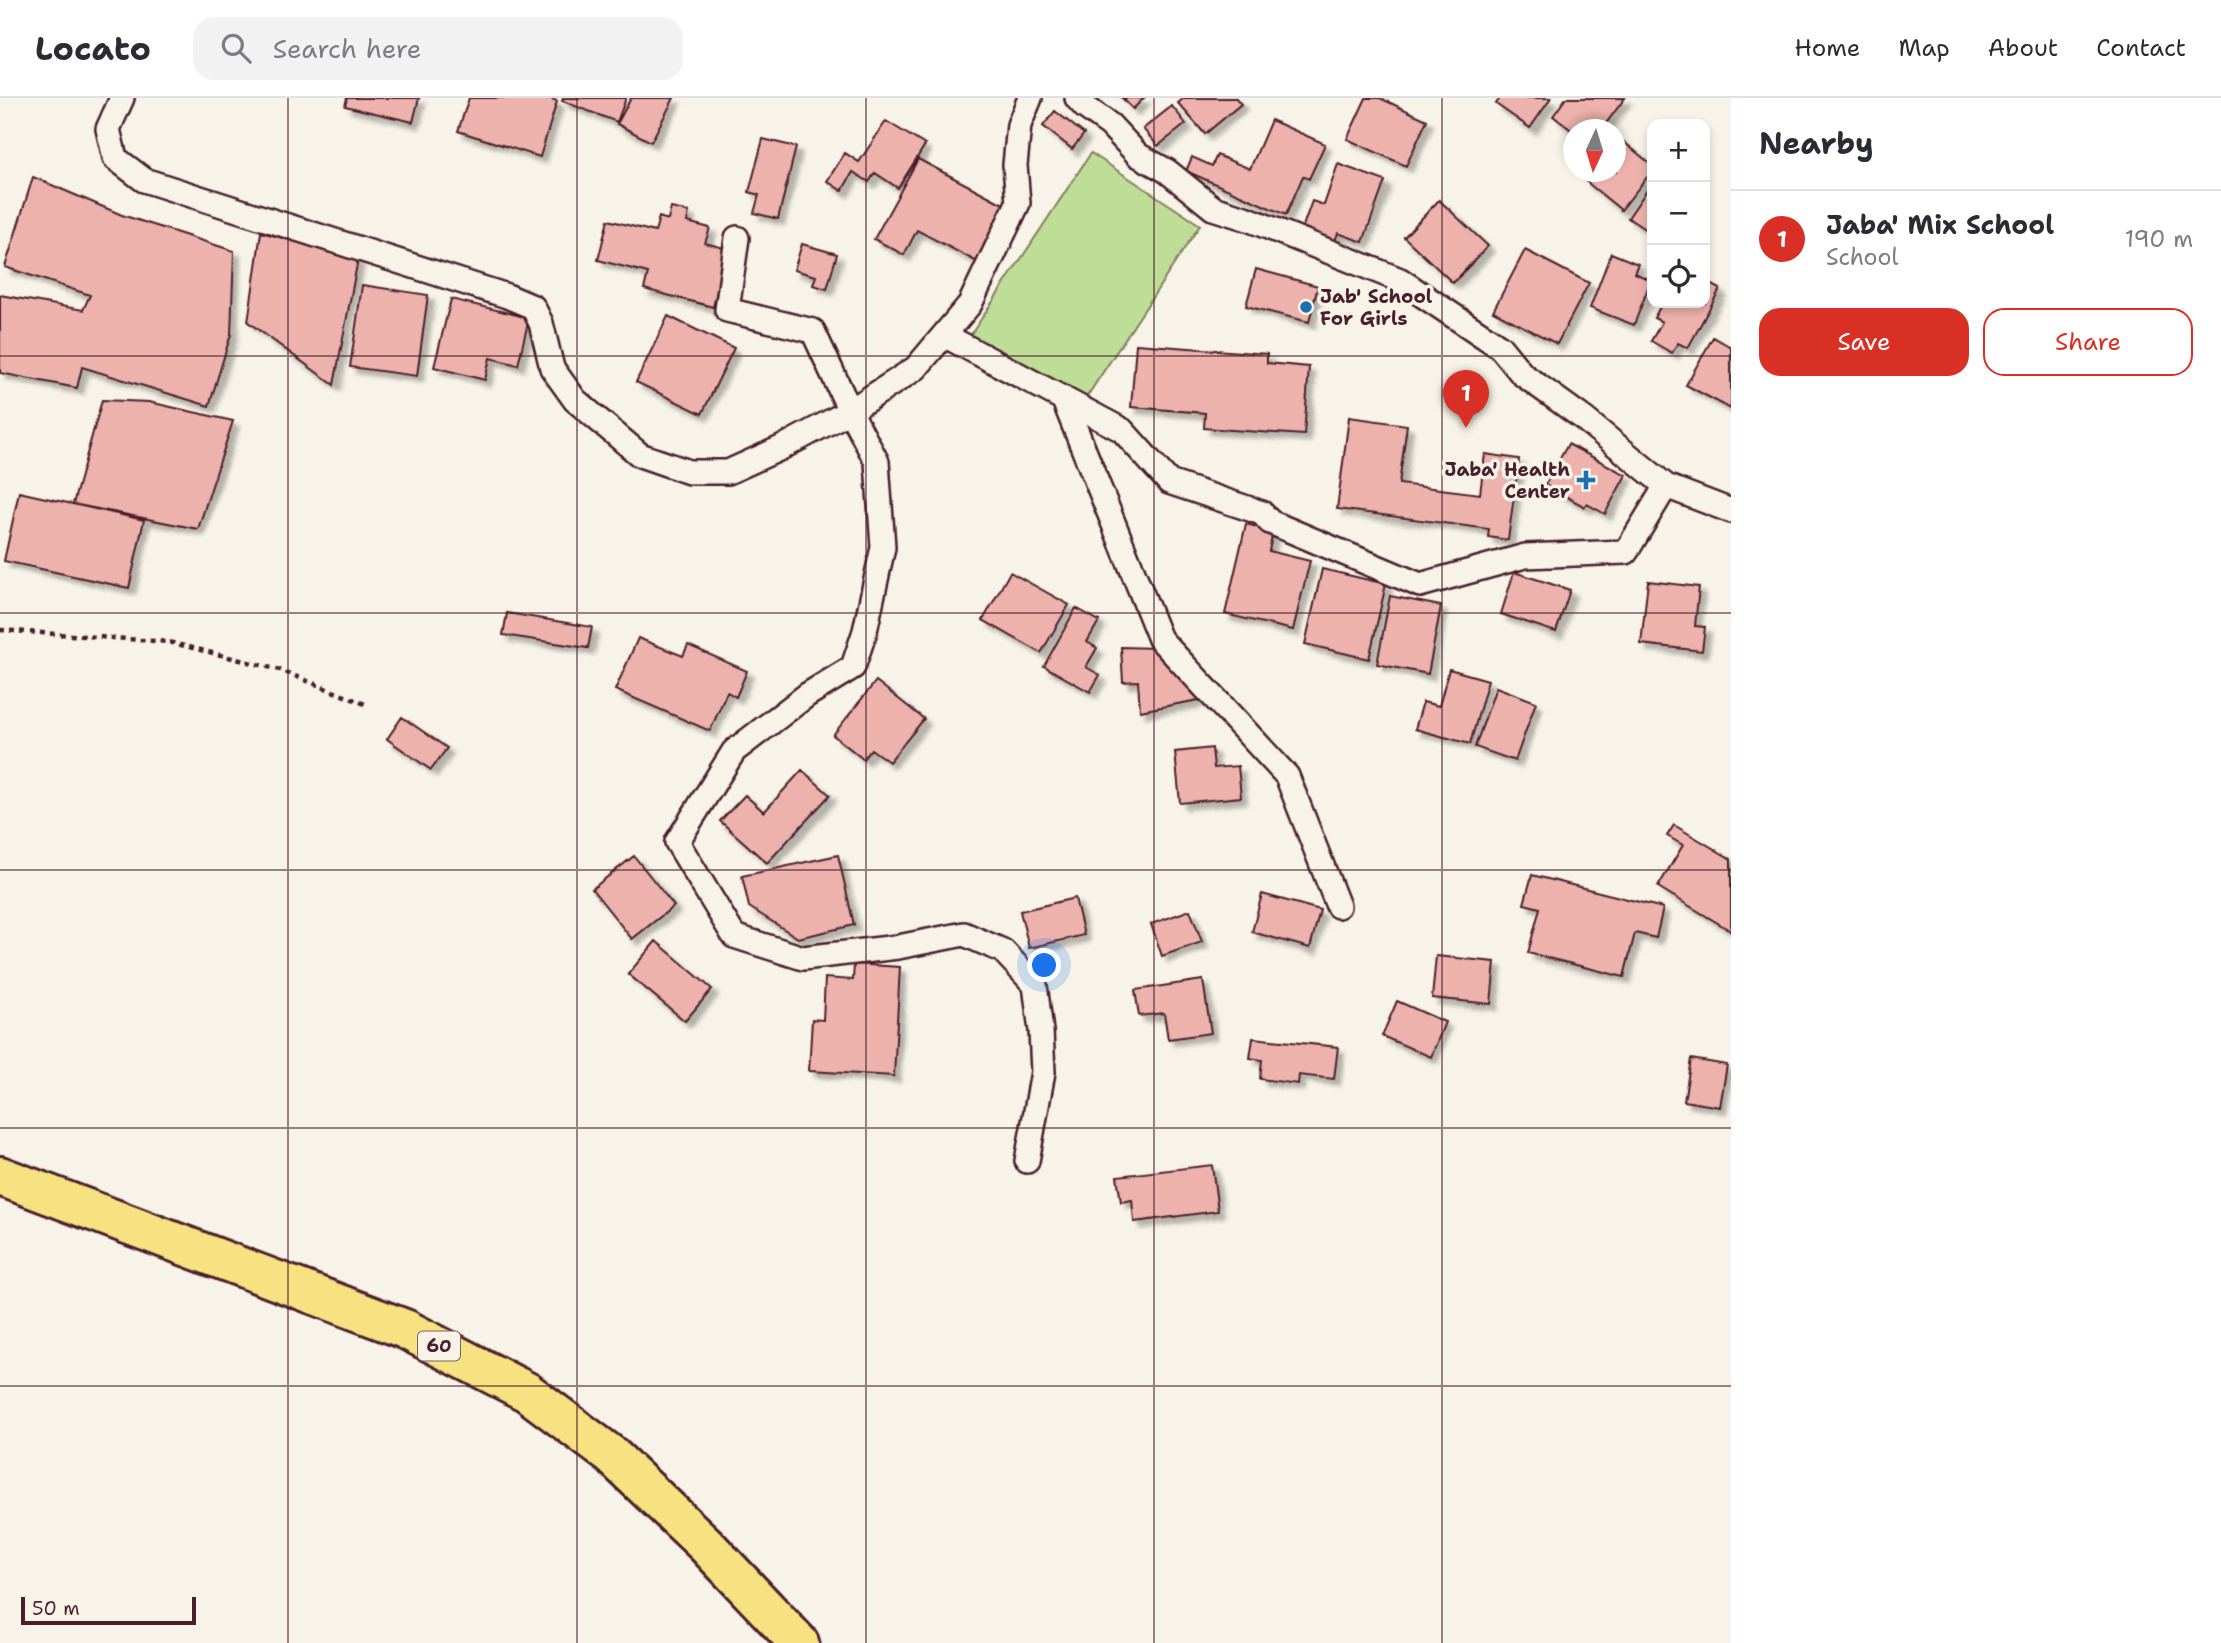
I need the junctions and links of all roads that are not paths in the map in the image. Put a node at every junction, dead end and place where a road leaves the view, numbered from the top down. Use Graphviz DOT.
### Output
graph roads {
  1 [pos="122,98"];
  2 [pos="1030,98"];
  3 [pos="1077,98"];
  4 [pos="737,238"];
  5 [pos="944,335"];
  6 [pos="1063,398"];
  7 [pos="850,411"];
  8 [pos="1666,486"];
  9 [pos="1731,511"];
  10 [pos="1338,905"];
  11 [pos="1027,1161"];
  12 [pos="0,1176"];
  13 [pos="799,1643"];
  1 -- 7 [label="street"];
  2 -- 5 [label="street"];
  3 -- 8 [label="street"];
  4 -- 7 [label="street"];
  5 -- 6 [label="street"];
  5 -- 7 [label="street"];
  6 -- 8 [label="street"];
  6 -- 10 [label="street"];
  7 -- 11 [label="street"];
  8 -- 9 [label="street"];
  12 -- 13 [label="highway, 60"];
}
